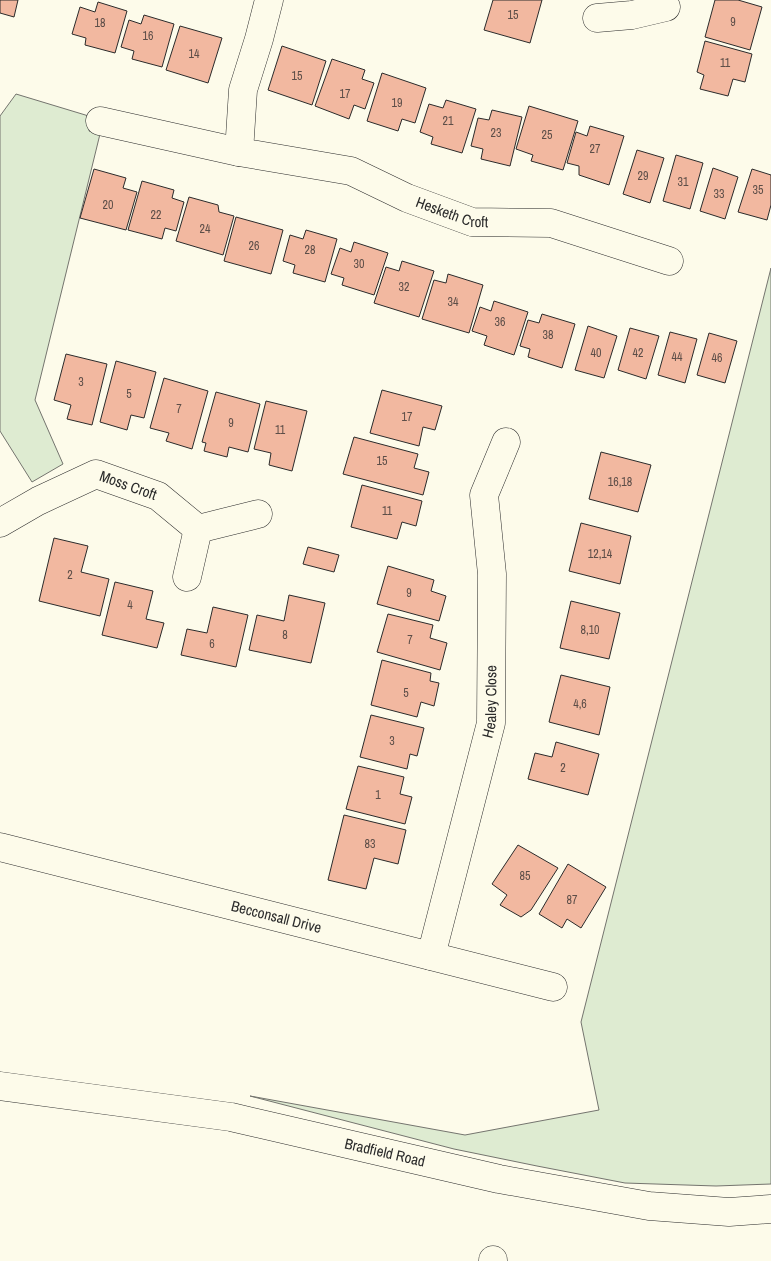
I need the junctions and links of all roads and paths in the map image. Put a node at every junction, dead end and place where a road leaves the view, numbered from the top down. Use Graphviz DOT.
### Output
graph roads {
  1 [pos="269,0"];
  2 [pos="666,7"];
  3 [pos="631,8"];
  4 [pos="597,18"];
  5 [pos="100,121"];
  6 [pos="239,152"];
  7 [pos="669,261"];
  8 [pos="506,442"];
  9 [pos="258,514"];
  10 [pos="0,523"];
  11 [pos="198,529"];
  12 [pos="188,577"];
  13 [pos="0,847"];
  14 [pos="431,956"];
  15 [pos="554,987"];
  16 [pos="0,1086"];
  17 [pos="771,1209"];
  1 -- 6 [label="street"];
  2 -- 3 [label="street"];
  3 -- 4 [label="street"];
  5 -- 6 [label="street, Hesketh Croft"];
  6 -- 7 [label="street, Hesketh Croft"];
  8 -- 14 [label="street, Healey Close"];
  9 -- 11 [label="street"];
  10 -- 11 [label="street, Moss Croft"];
  11 -- 12 [label="street"];
  13 -- 14 [label="street, Becconsall Drive"];
  14 -- 15 [label="street, Becconsall Drive"];
  16 -- 17 [label="street, Bradfield Road"];
}
